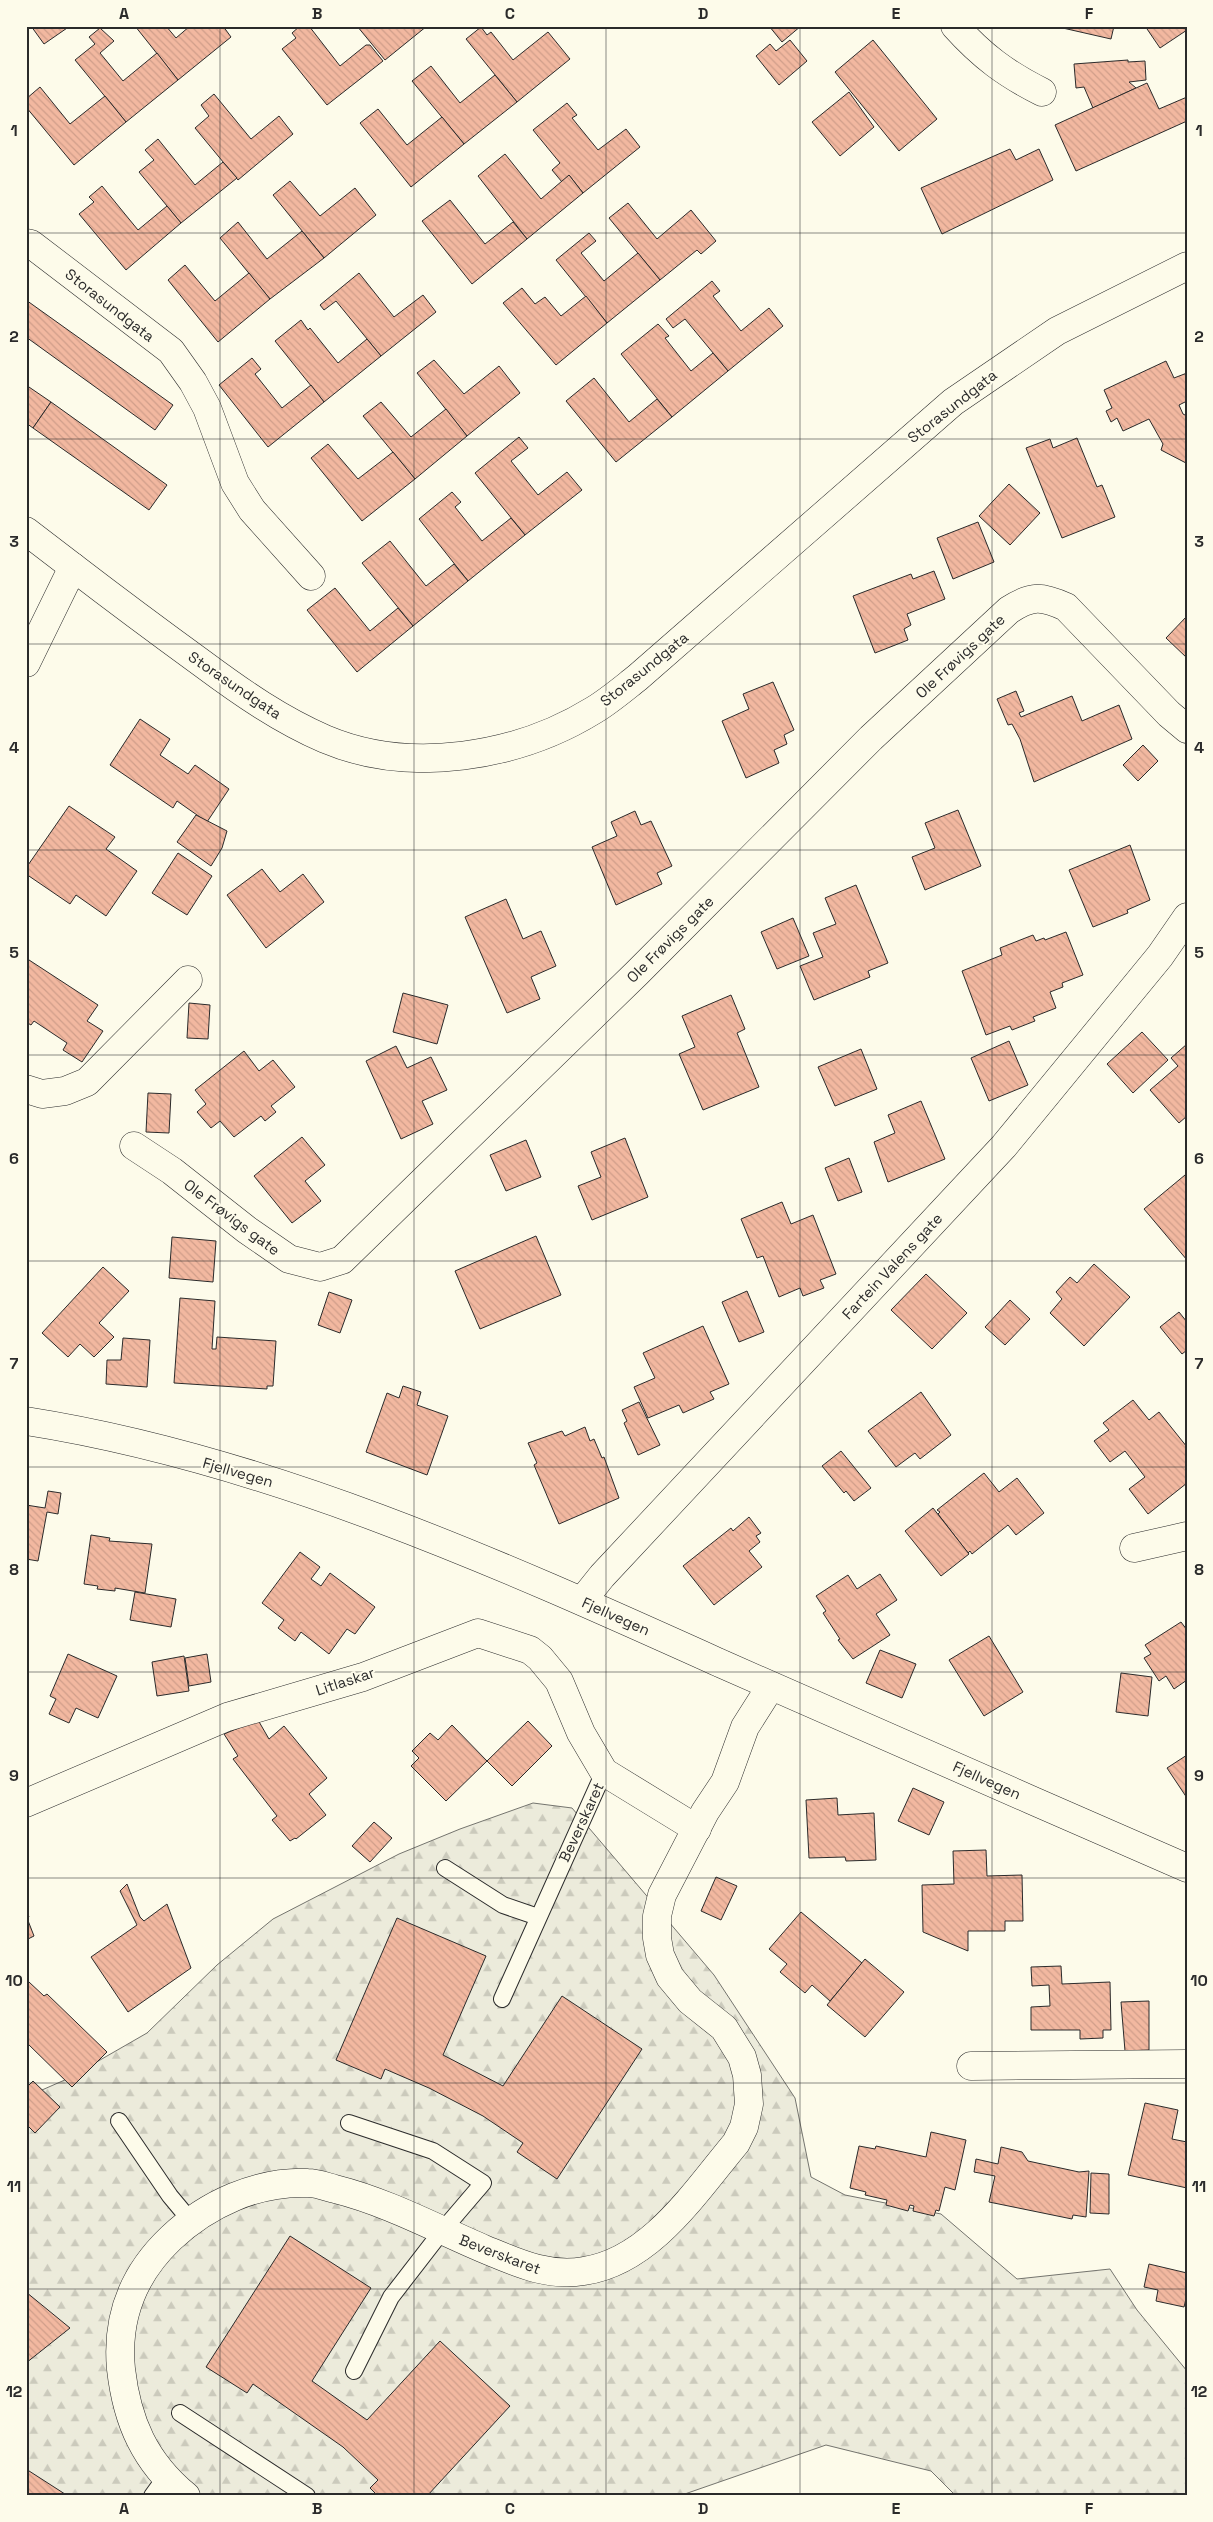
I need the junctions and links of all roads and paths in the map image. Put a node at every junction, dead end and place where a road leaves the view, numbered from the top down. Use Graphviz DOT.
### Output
graph roads {
  1 [pos="955,26"];
  2 [pos="1042,92"];
  3 [pos="26,243"];
  4 [pos="1187,266"];
  5 [pos="26,531"];
  6 [pos="73,567"];
  7 [pos="311,576"];
  8 [pos="26,662"];
  9 [pos="1187,729"];
  10 [pos="1187,917"];
  11 [pos="188,980"];
  12 [pos="26,1089"];
  13 [pos="134,1146"];
  14 [pos="26,1421"];
  15 [pos="1187,1536"];
  16 [pos="1134,1548"];
  17 [pos="582,1601"];
  18 [pos="771,1686"];
  19 [pos="604,1772"];
  20 [pos="26,1803"];
  21 [pos="697,1829"];
  22 [pos="445,1868"];
  23 [pos="1187,1868"];
  24 [pos="538,1917"];
  25 [pos="502,1999"];
  26 [pos="1187,2064"];
  27 [pos="971,2066"];
  28 [pos="119,2121"];
  29 [pos="349,2123"];
  30 [pos="190,2220"];
  31 [pos="442,2230"];
  32 [pos="354,2371"];
  33 [pos="180,2413"];
  34 [pos="159,2487"];
  35 [pos="186,2496"];
  36 [pos="307,2496"];
  1 -- 2 [label="street"];
  3 -- 7 [label="street, Storasundgata"];
  4 -- 6 [label="street, Storasundgata"];
  5 -- 6 [label="street, Storasundgata"];
  6 -- 8 [label="street"];
  9 -- 13 [label="street, Ole Frøvigs gate"];
  10 -- 17 [label="street, Fartein Valens gate"];
  11 -- 12 [label="street"];
  14 -- 17 [label="street, Fjellvegen"];
  15 -- 16 [label="street"];
  17 -- 18 [label="street, Fjellvegen"];
  18 -- 21 [label="street, Beverskaret"];
  18 -- 23 [label="street, Fjellvegen"];
  19 -- 20 [label="street, Litlaskar"];
  19 -- 21 [label="street, Beverskaret"];
  19 -- 24 [label="lane, Beverskaret"];
  21 -- 31 [label="street, Beverskaret"];
  22 -- 24 [label="lane"];
  24 -- 25 [label="lane, Beverskaret"];
  26 -- 27 [label="street"];
  28 -- 30 [label="lane"];
  29 -- 31 [label="lane"];
  30 -- 31 [label="street, Beverskaret"];
  30 -- 34 [label="street, Beverskaret"];
  31 -- 32 [label="lane"];
  33 -- 36 [label="lane"];
  34 -- 35 [label="street, Beverskaret"];
}
